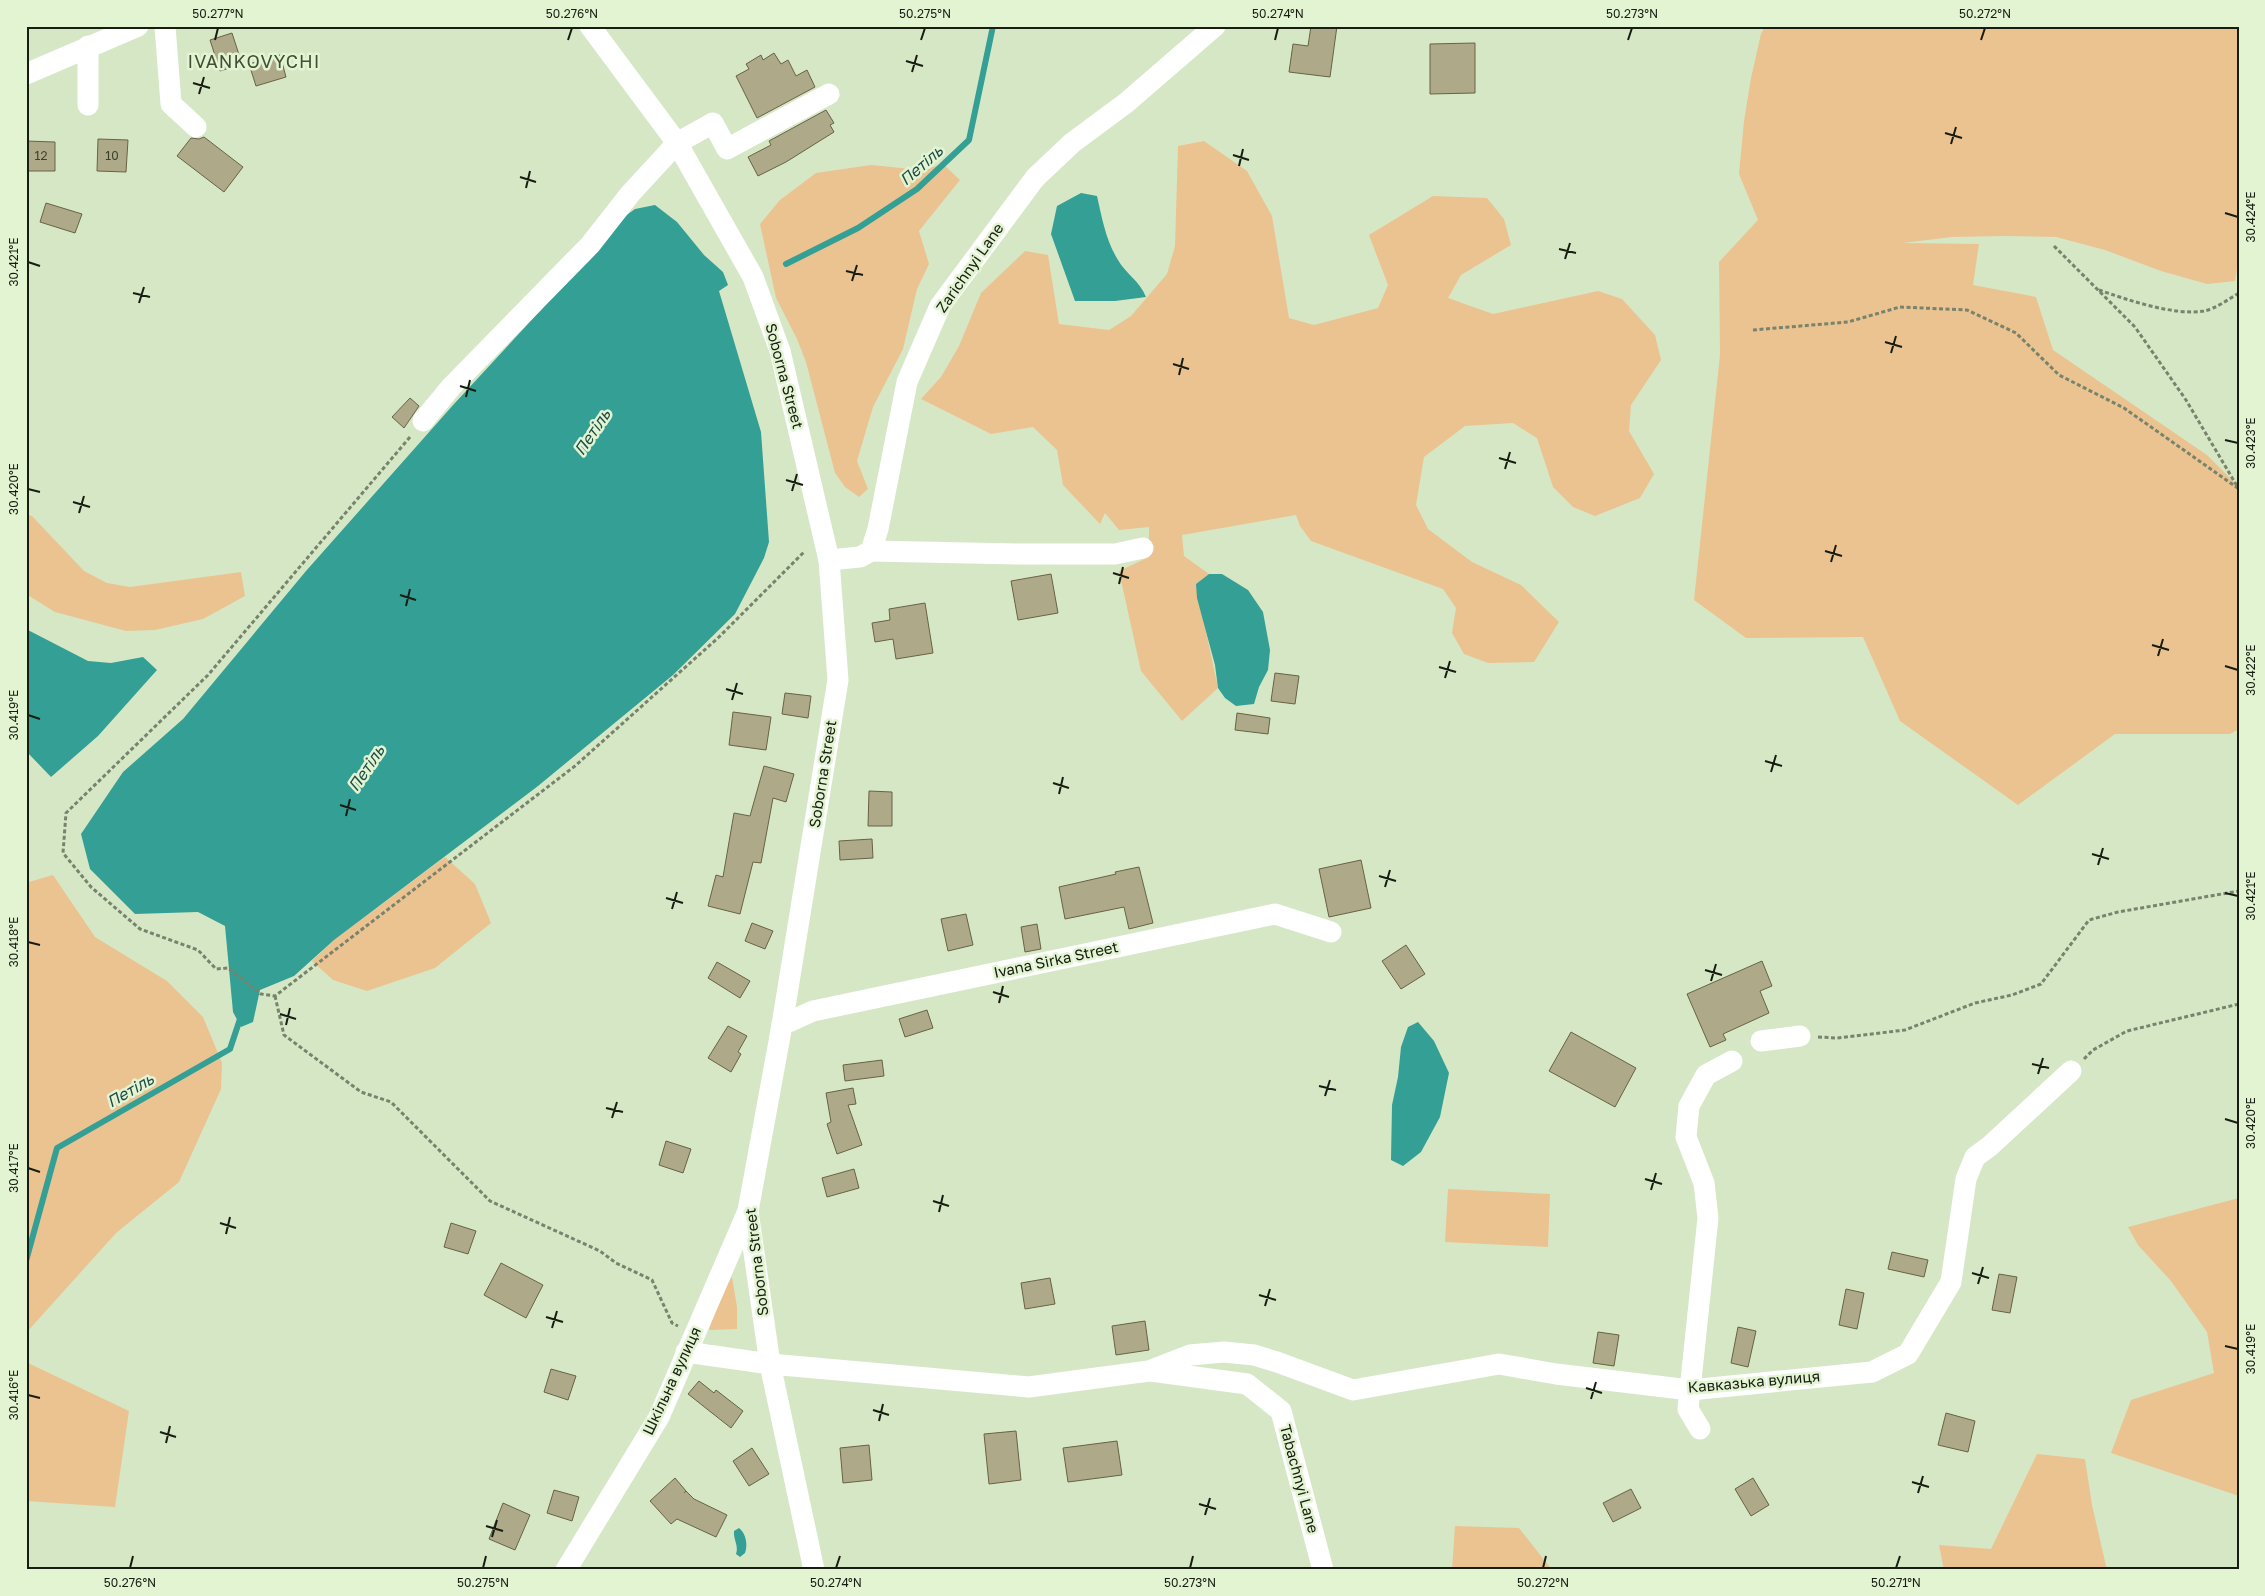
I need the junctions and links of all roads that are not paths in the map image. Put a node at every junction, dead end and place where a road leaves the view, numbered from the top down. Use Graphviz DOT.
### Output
graph roads {
  1 [pos="138,26"];
  2 [pos="165,26"];
  3 [pos="590,26"];
  4 [pos="1215,26"];
  5 [pos="88,46"];
  6 [pos="26,74"];
  7 [pos="829,94"];
  8 [pos="88,105"];
  9 [pos="196,127"];
  10 [pos="677,143"];
  11 [pos="423,421"];
  12 [pos="1143,548"];
  13 [pos="871,551"];
  14 [pos="829,560"];
  15 [pos="1331,932"];
  16 [pos="782,1025"];
  17 [pos="1800,1036"];
  18 [pos="1761,1041"];
  19 [pos="1732,1061"];
  20 [pos="2071,1071"];
  21 [pos="748,1211"];
  22 [pos="690,1343"];
  23 [pos="770,1364"];
  24 [pos="1149,1371"];
  25 [pos="1690,1390"];
  26 [pos="1700,1429"];
  27 [pos="566,1570"];
  28 [pos="814,1570"];
  29 [pos="1323,1570"];
  1 -- 5 [label="street"];
  2 -- 9 [label="street"];
  3 -- 10 [label="street, Soborna Street"];
  4 -- 13 [label="street, Zarichnyi Lane"];
  5 -- 6 [label="street"];
  5 -- 8 [label="street"];
  7 -- 10 [label="street"];
  10 -- 11 [label="street"];
  10 -- 14 [label="street, Soborna Street"];
  12 -- 13 [label="street"];
  13 -- 14 [label="street"];
  14 -- 16 [label="street, Soborna Street"];
  15 -- 16 [label="street, Ivana Sirka Street"];
  16 -- 21 [label="street, Soborna Street"];
  17 -- 18 [label="street"];
  19 -- 25 [label="street"];
  20 -- 25 [label="street, Кавказька вулиця"];
  21 -- 22 [label="street, Шкільна вулиця"];
  21 -- 23 [label="street, Soborna Street"];
  22 -- 23 [label="street"];
  22 -- 27 [label="street, Шкільна вулиця"];
  23 -- 24 [label="street"];
  23 -- 28 [label="street, Soborna Street"];
  24 -- 25 [label="street, Кавказька вулиця"];
  24 -- 29 [label="street, Tabachnyi Lane"];
  25 -- 26 [label="street"];
}
